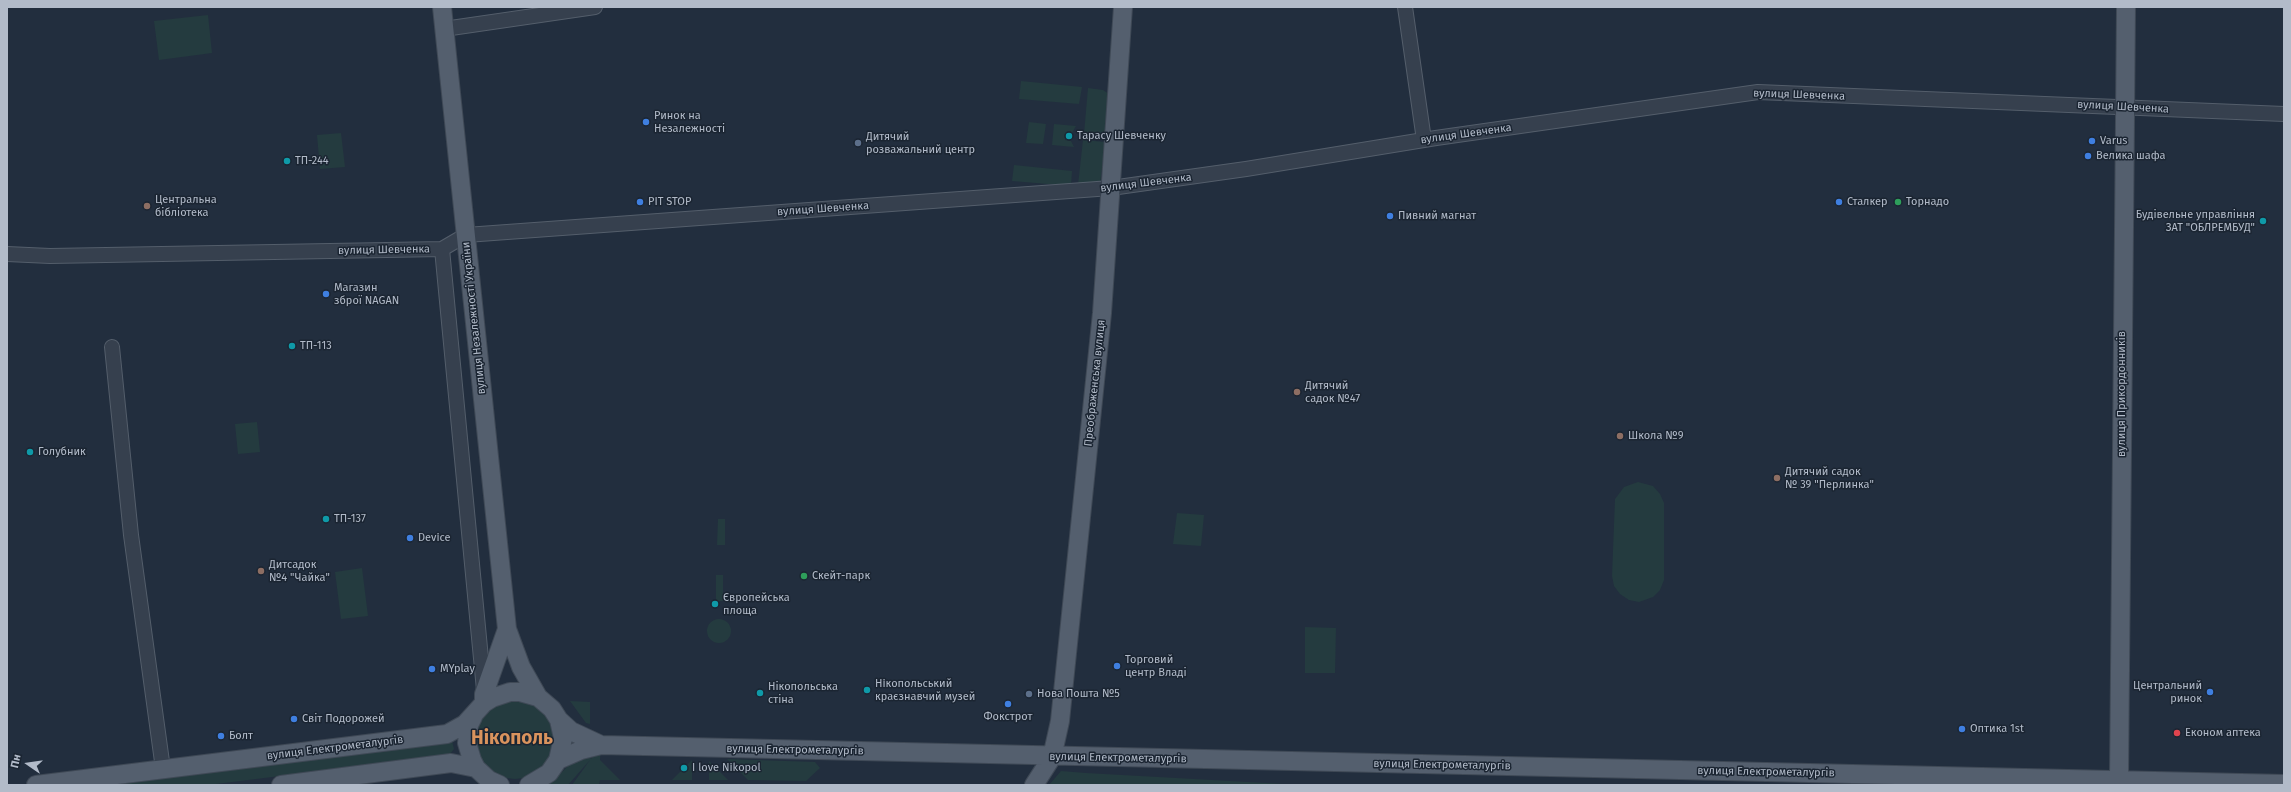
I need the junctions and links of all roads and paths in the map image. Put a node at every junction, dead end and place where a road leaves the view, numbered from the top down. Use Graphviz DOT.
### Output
graph roads {
  1 [pos="442,7"];
  2 [pos="595,7"];
  3 [pos="1123,7"];
  4 [pos="1405,7"];
  5 [pos="2126,7"];
  6 [pos="444,29"];
  7 [pos="2124,107"];
  8 [pos="2284,114"];
  9 [pos="1424,140"];
  10 [pos="1111,188"];
  11 [pos="466,235"];
  12 [pos="442,249"];
  13 [pos="7,254"];
  14 [pos="112,347"];
  15 [pos="507,629"];
  16 [pos="538,697"];
  17 [pos="480,705"];
  18 [pos="558,720"];
  19 [pos="601,745"];
  20 [pos="1052,757"];
  21 [pos="558,760"];
  22 [pos="163,769"];
  23 [pos="489,780"];
  24 [pos="2119,780"];
  25 [pos="537,783"];
  26 [pos="2284,784"];
  27 [pos="36,785"];
  28 [pos="281,785"];
  29 [pos="1034,785"];
  1 -- 6 [label="main road, вулиця Незалежності України"];
  2 -- 6 [label="street"];
  3 -- 10 [label="main road, Преображенська вулиця"];
  4 -- 9 [label="street"];
  5 -- 7 [label="main road, вулиця Прикордонників"];
  6 -- 11 [label="main road, вулиця Незалежності України"];
  7 -- 8 [label="street, вулиця Шевченка"];
  7 -- 9 [label="street, вулиця Шевченка"];
  7 -- 24 [label="main road, вулиця Прикордонників"];
  9 -- 10 [label="street, вулиця Шевченка"];
  10 -- 11 [label="street, вулиця Шевченка"];
  10 -- 20 [label="main road, Преображенська вулиця"];
  11 -- 12 [label="street, вулиця Шевченка"];
  11 -- 15 [label="main road, вулиця Незалежності України"];
  12 -- 13 [label="street, вулиця Шевченка"];
  12 -- 17 [label="street"];
  14 -- 22 [label="street"];
  15 -- 16 [label="main road"];
  15 -- 17 [label="main road"];
  16 -- 17 [label="main road, вулиця Електрометалургів"];
  16 -- 18 [label="main road, вулиця Електрометалургів"];
  17 -- 22 [label="main road, вулиця Електрометалургів"];
  17 -- 23 [label="main road"];
  18 -- 19 [label="main road, вулиця Електрометалургів"];
  18 -- 21 [label="main road"];
  19 -- 20 [label="main road, вулиця Електрометалургів"];
  19 -- 21 [label="main road, вулиця Електрометалургів"];
  20 -- 24 [label="main road, вулиця Електрометалургів"];
  20 -- 29 [label="main road"];
  21 -- 25 [label="main road, вулиця Електрометалургів"];
  22 -- 27 [label="main road, вулиця Електрометалургів"];
  23 -- 28 [label="main road"];
  24 -- 26 [label="main road, вулиця Електрометалургів"];
}
